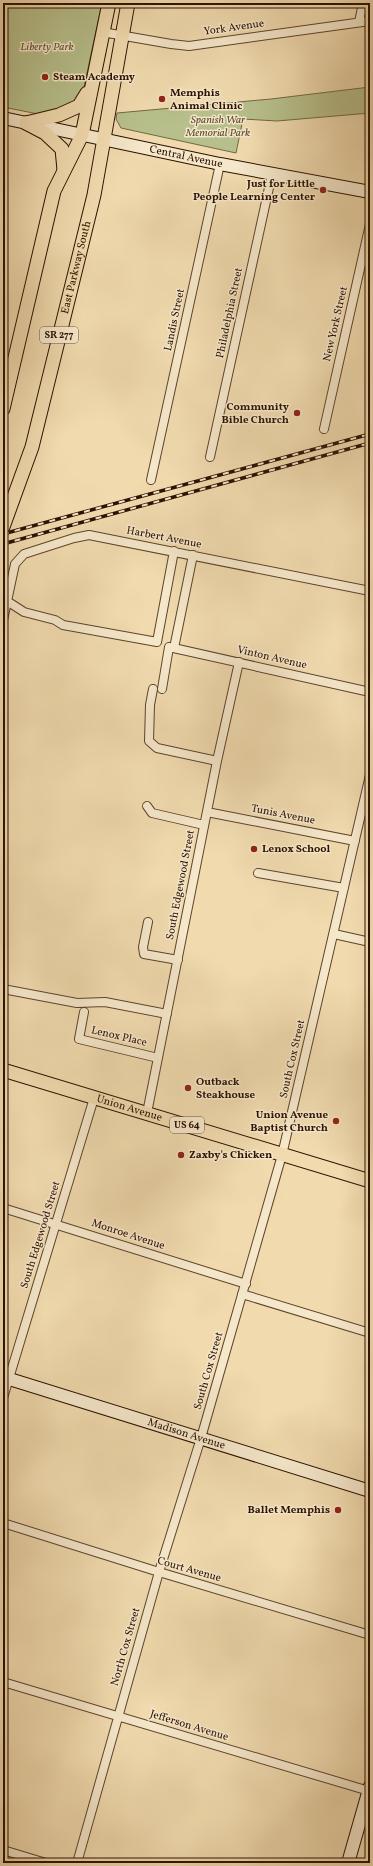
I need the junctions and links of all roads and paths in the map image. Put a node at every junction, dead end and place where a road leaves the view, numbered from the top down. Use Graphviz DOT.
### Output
graph roads {
  1 [pos="109,3"];
  2 [pos="128,3"];
  3 [pos="363,3"];
  4 [pos="370,21"];
  5 [pos="359,22"];
  6 [pos="102,32"];
  7 [pos="123,35"];
  8 [pos="91,86"];
  9 [pos="3,118"];
  10 [pos="26,123"];
  11 [pos="82,135"];
  12 [pos="105,140"];
  13 [pos="220,164"];
  14 [pos="64,170"];
  15 [pos="272,174"];
  16 [pos="370,192"];
  17 [pos="370,224"];
  18 [pos="3,410"];
  19 [pos="324,429"];
  20 [pos="210,457"];
  21 [pos="151,480"];
  22 [pos="3,527"];
  23 [pos="174,552"];
  24 [pos="193,555"];
  25 [pos="370,591"];
  26 [pos="7,601"];
  27 [pos="3,620"];
  28 [pos="172,648"];
  29 [pos="239,662"];
  30 [pos="153,689"];
  31 [pos="162,689"];
  32 [pos="370,692"];
  33 [pos="217,761"];
  34 [pos="370,775"];
  35 [pos="147,806"];
  36 [pos="207,812"];
  37 [pos="204,825"];
  38 [pos="355,841"];
  39 [pos="258,873"];
  40 [pos="344,888"];
  41 [pos="148,922"];
  42 [pos="334,934"];
  43 [pos="370,942"];
  44 [pos="178,960"];
  45 [pos="3,989"];
  46 [pos="84,1012"];
  47 [pos="167,1014"];
  48 [pos="158,1058"];
  49 [pos="3,1070"];
  50 [pos="94,1098"];
  51 [pos="147,1113"];
  52 [pos="282,1155"];
  53 [pos="370,1181"];
  54 [pos="3,1208"];
  55 [pos="55,1224"];
  56 [pos="246,1284"];
  57 [pos="242,1294"];
  58 [pos="370,1333"];
  59 [pos="6,1378"];
  60 [pos="3,1398"];
  61 [pos="201,1438"];
  62 [pos="370,1491"];
  63 [pos="3,1523"];
  64 [pos="158,1572"];
  65 [pos="370,1635"];
  66 [pos="3,1682"];
  67 [pos="117,1716"];
  68 [pos="369,1788"];
  69 [pos="3,1850"];
  70 [pos="46,1863"];
  71 [pos="77,1863"];
  72 [pos="348,1863"];
  1 -- 6 [label="main road"];
  2 -- 7 [label="main road, East Parkway South / SR 277"];
  3 -- 5 [label="street"];
  4 -- 5 [label="street, York Avenue"];
  5 -- 7 [label="street, York Avenue"];
  6 -- 7 [label="street, York Avenue"];
  6 -- 8 [label="main road"];
  7 -- 12 [label="main road, East Parkway South / SR 277"];
  8 -- 10 [label="main road"];
  8 -- 11 [label="main road"];
  9 -- 10 [label="street, Central Avenue"];
  10 -- 11 [label="street, Central Avenue"];
  10 -- 14 [label="main road"];
  11 -- 12 [label="street, Central Avenue"];
  11 -- 14 [label="main road"];
  12 -- 13 [label="street, Central Avenue"];
  12 -- 22 [label="main road, East Parkway South / SR 277"];
  13 -- 15 [label="street, Central Avenue"];
  13 -- 21 [label="street, Landis Street"];
  14 -- 18 [label="main road"];
  15 -- 16 [label="street, Central Avenue"];
  15 -- 20 [label="street, Philadelphia Street"];
  17 -- 19 [label="street, New York Street"];
  23 -- 24 [label="street, Harbert Avenue"];
  23 -- 26 [label="street, Harbert Avenue"];
  23 -- 26 [label="street"];
  24 -- 25 [label="street, Harbert Avenue"];
  24 -- 28 [label="street"];
  26 -- 27 [label="street, Harbert Avenue"];
  28 -- 29 [label="street, Vinton Avenue"];
  28 -- 31 [label="street"];
  29 -- 32 [label="street, Vinton Avenue"];
  29 -- 33 [label="street, South Edgewood Street"];
  30 -- 33 [label="street"];
  33 -- 36 [label="street, South Edgewood Street"];
  34 -- 38 [label="street, South Cox Street"];
  35 -- 37 [label="street"];
  36 -- 37 [label="street, South Edgewood Street"];
  36 -- 38 [label="street, Tunis Avenue"];
  37 -- 44 [label="street, South Edgewood Street"];
  38 -- 40 [label="street, South Cox Street"];
  39 -- 40 [label="street"];
  40 -- 42 [label="street, South Cox Street"];
  41 -- 44 [label="street"];
  42 -- 43 [label="street"];
  42 -- 52 [label="street, South Cox Street"];
  44 -- 47 [label="street, South Edgewood Street"];
  45 -- 47 [label="street"];
  46 -- 48 [label="street, Lenox Place"];
  47 -- 48 [label="street, South Edgewood Street"];
  48 -- 51 [label="street, South Edgewood Street"];
  49 -- 50 [label="main road, Union Avenue / US 64"];
  50 -- 51 [label="main road, Union Avenue / US 64"];
  50 -- 55 [label="street, South Edgewood Street"];
  51 -- 52 [label="main road, Union Avenue / US 64"];
  52 -- 53 [label="main road, Union Avenue / US 64"];
  52 -- 56 [label="street, South Cox Street"];
  54 -- 55 [label="street, Monroe Avenue"];
  55 -- 56 [label="street, Monroe Avenue"];
  55 -- 59 [label="street, South Edgewood Street"];
  56 -- 57 [label="street, South Cox Street"];
  57 -- 58 [label="street"];
  57 -- 61 [label="street, South Cox Street"];
  59 -- 60 [label="street, South Edgewood Street"];
  59 -- 61 [label="street, Madison Avenue"];
  61 -- 62 [label="street, Madison Avenue"];
  61 -- 64 [label="street, North Cox Street"];
  63 -- 64 [label="street, Court Avenue"];
  64 -- 65 [label="street, Court Avenue"];
  64 -- 67 [label="street, North Cox Street"];
  66 -- 67 [label="street, Jefferson Avenue"];
  67 -- 68 [label="street, Jefferson Avenue"];
  67 -- 71 [label="street, North Cox Street"];
  68 -- 72 [label="street"];
  69 -- 70 [label="street"];
}
